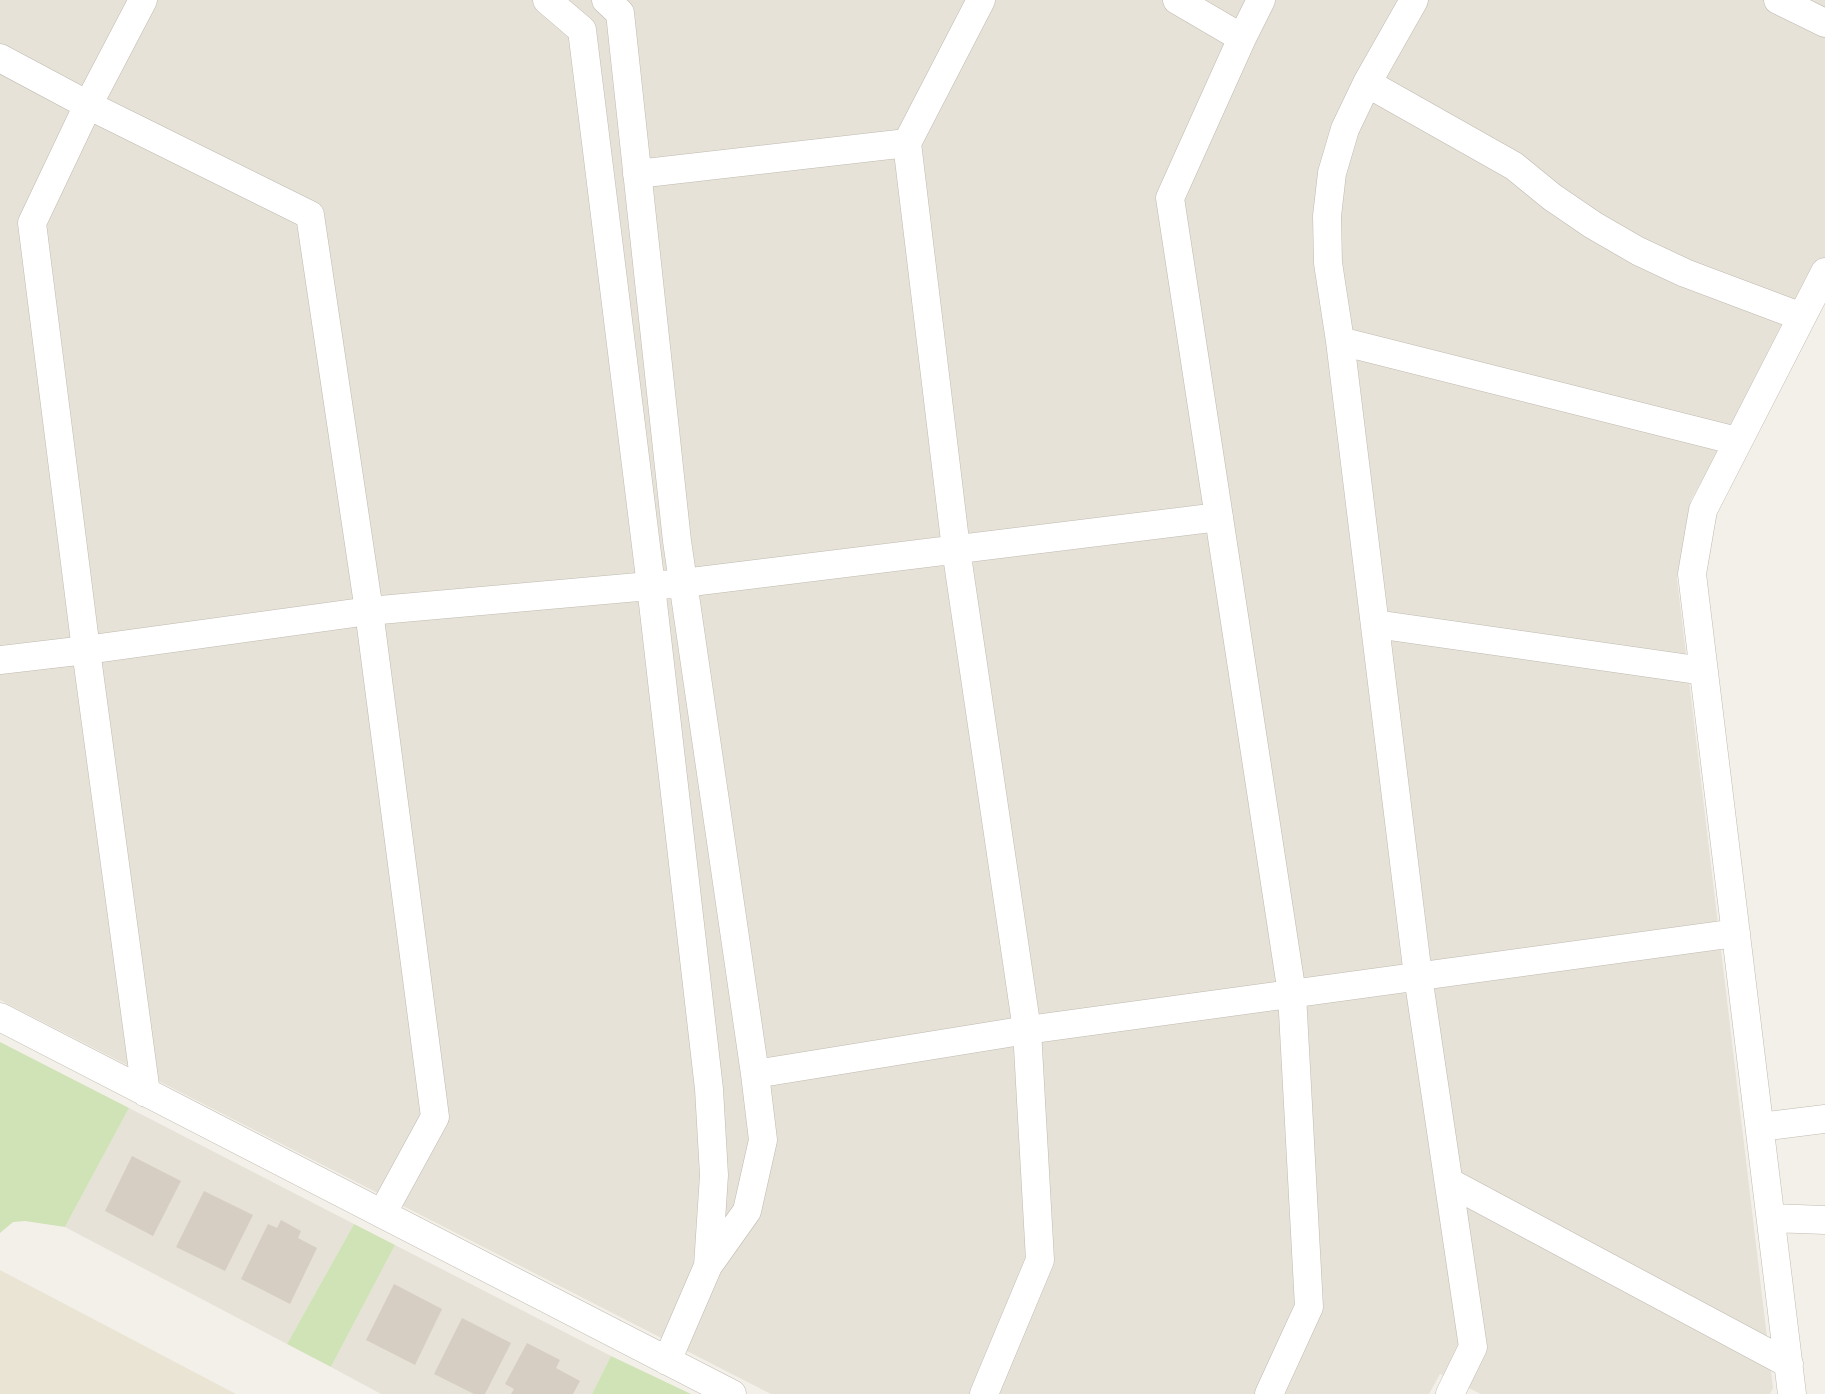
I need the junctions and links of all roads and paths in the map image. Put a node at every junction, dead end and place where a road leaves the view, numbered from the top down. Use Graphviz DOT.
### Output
graph roads {
  1 [pos="143,0"];
  2 [pos="547,0"];
  3 [pos="982,0"];
  4 [pos="1176,0"];
  5 [pos="1261,0"];
  6 [pos="1414,0"];
  7 [pos="1778,0"];
  8 [pos="618,4"];
  9 [pos="1825,23"];
  10 [pos="1242,38"];
  11 [pos="0,58"];
  12 [pos="1367,83"];
  13 [pos="88,105"];
  14 [pos="906,143"];
  15 [pos="637,174"];
  16 [pos="1825,272"];
  17 [pos="1802,317"];
  18 [pos="1340,341"];
  19 [pos="1737,441"];
  20 [pos="1219,517"];
  21 [pos="956,549"];
  22 [pos="683,583"];
  23 [pos="651,586"];
  24 [pos="369,611"];
  25 [pos="1375,624"];
  26 [pos="86,650"];
  27 [pos="0,660"];
  28 [pos="1704,672"];
  29 [pos="1736,933"];
  30 [pos="1418,976"];
  31 [pos="1292,994"];
  32 [pos="0,1018"];
  33 [pos="1027,1030"];
  34 [pos="755,1074"];
  35 [pos="146,1093"];
  36 [pos="1825,1119"];
  37 [pos="1760,1127"];
  38 [pos="1449,1182"];
  39 [pos="382,1214"];
  40 [pos="1771,1218"];
  41 [pos="1825,1220"];
  42 [pos="708,1266"];
  43 [pos="668,1361"];
  44 [pos="1789,1364"];
  45 [pos="732,1394"];
  46 [pos="984,1394"];
  47 [pos="1269,1394"];
  48 [pos="1450,1394"];
  49 [pos="1792,1394"];
  1 -- 13 [label="street"];
  2 -- 23 [label="street"];
  3 -- 14 [label="street"];
  4 -- 10 [label="street"];
  5 -- 10 [label="street"];
  6 -- 12 [label="street"];
  7 -- 9 [label="street"];
  8 -- 15 [label="street"];
  10 -- 20 [label="street"];
  11 -- 13 [label="street"];
  12 -- 17 [label="street"];
  12 -- 18 [label="street"];
  13 -- 24 [label="street"];
  13 -- 26 [label="street"];
  14 -- 15 [label="street"];
  14 -- 21 [label="street"];
  15 -- 22 [label="street"];
  16 -- 17 [label="street"];
  17 -- 19 [label="street"];
  18 -- 19 [label="street"];
  18 -- 25 [label="street"];
  19 -- 28 [label="street"];
  20 -- 21 [label="street"];
  20 -- 31 [label="street"];
  21 -- 22 [label="street"];
  21 -- 33 [label="street"];
  22 -- 23 [label="street"];
  22 -- 34 [label="street"];
  23 -- 24 [label="street"];
  23 -- 42 [label="street"];
  24 -- 26 [label="street"];
  24 -- 39 [label="street"];
  25 -- 28 [label="street"];
  25 -- 30 [label="street"];
  26 -- 27 [label="street"];
  26 -- 35 [label="street"];
  28 -- 29 [label="street"];
  29 -- 30 [label="street"];
  29 -- 37 [label="street"];
  30 -- 31 [label="street"];
  30 -- 38 [label="street"];
  31 -- 33 [label="street"];
  31 -- 47 [label="street"];
  32 -- 35 [label="street"];
  33 -- 34 [label="street"];
  33 -- 46 [label="street"];
  34 -- 42 [label="street"];
  35 -- 39 [label="street"];
  36 -- 37 [label="street"];
  37 -- 40 [label="street"];
  38 -- 44 [label="street"];
  38 -- 48 [label="street"];
  39 -- 43 [label="street"];
  40 -- 41 [label="street"];
  40 -- 44 [label="street"];
  42 -- 43 [label="street"];
  43 -- 45 [label="street"];
  44 -- 49 [label="street"];
}
